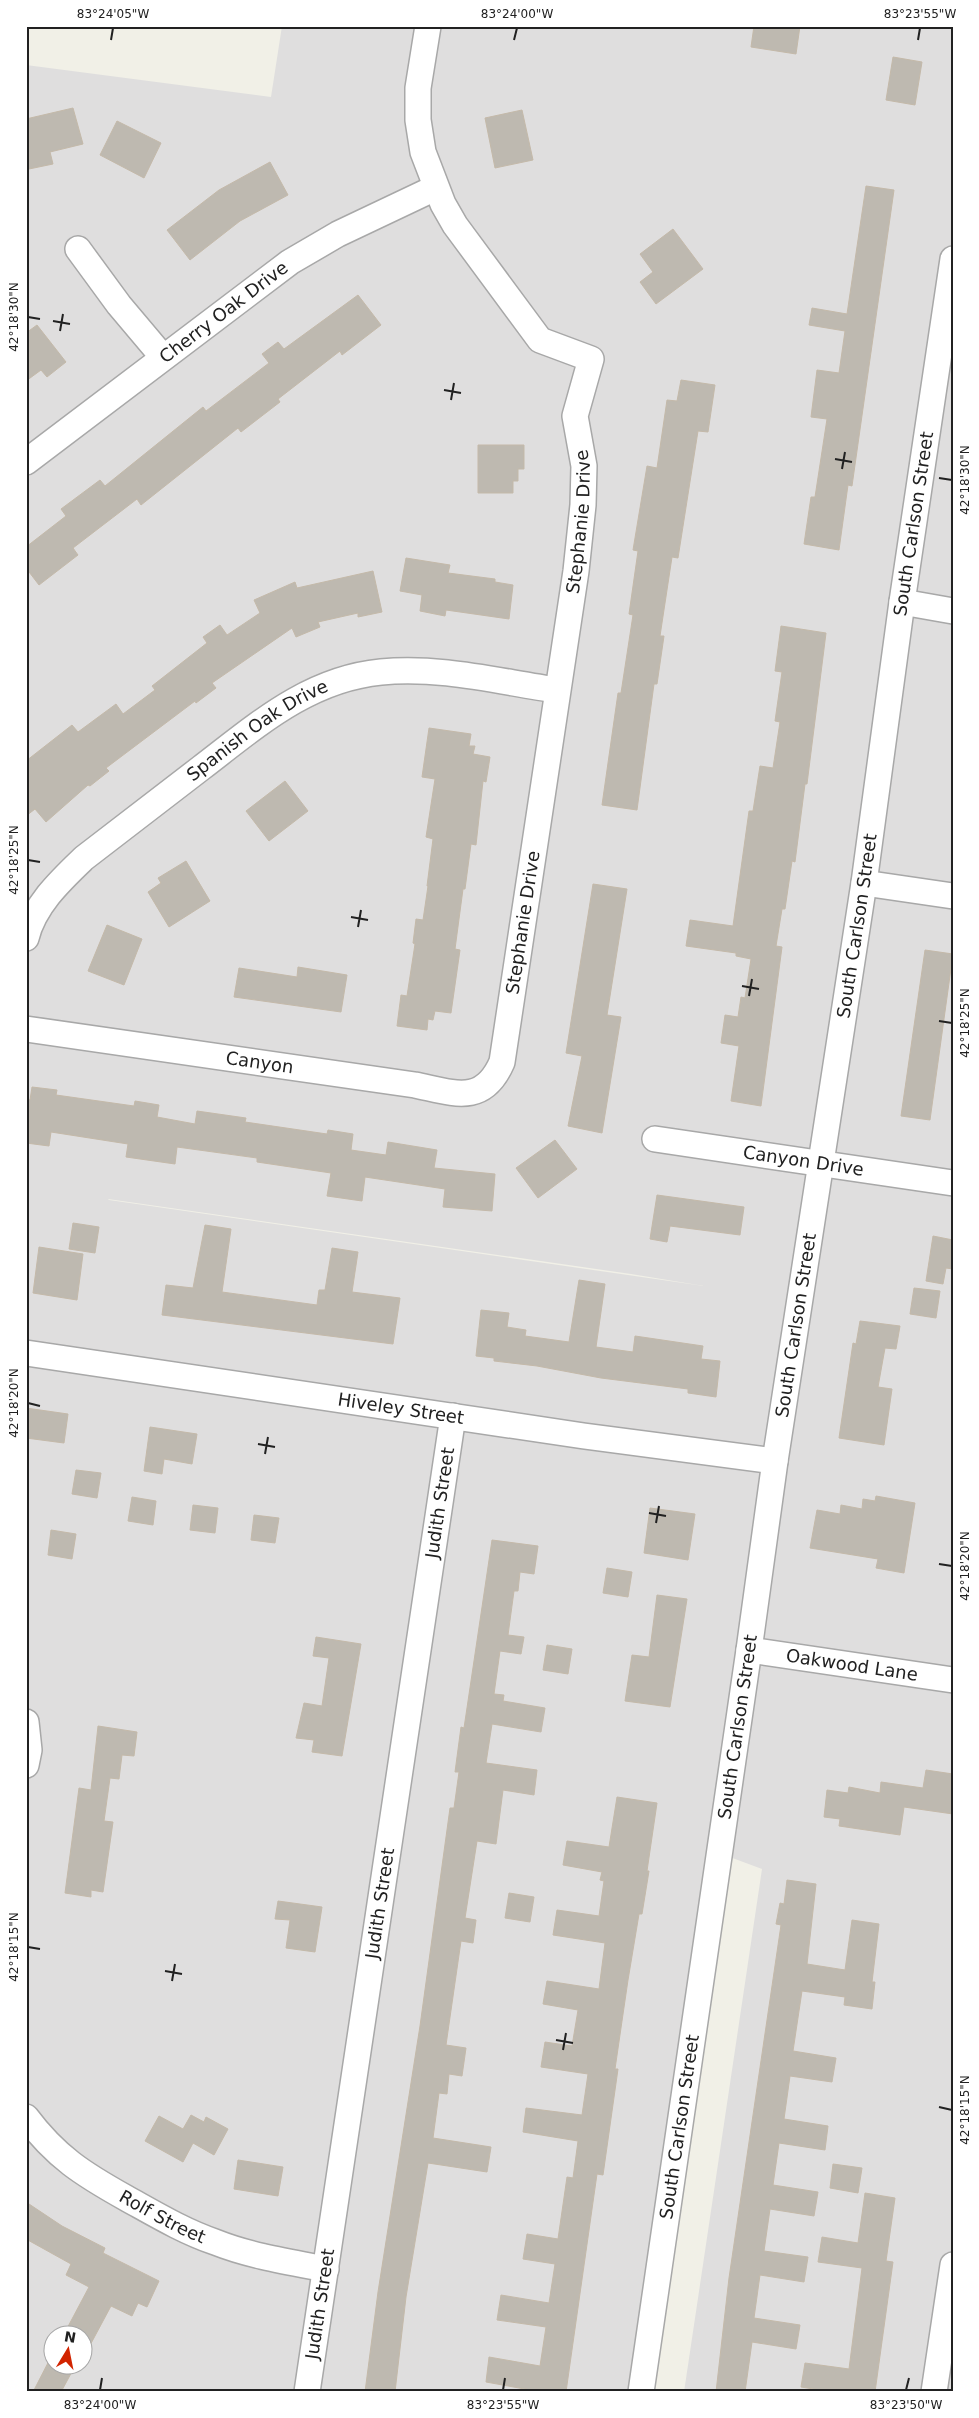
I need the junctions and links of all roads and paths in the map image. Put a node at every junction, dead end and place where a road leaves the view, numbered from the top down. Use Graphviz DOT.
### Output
graph roads {
  1 [pos="428,26"];
  2 [pos="436,188"];
  3 [pos="78,249"];
  4 [pos="953,260"];
  5 [pos="162,356"];
  6 [pos="26,462"];
  7 [pos="902,602"];
  8 [pos="953,611"];
  9 [pos="557,690"];
  10 [pos="864,883"];
  11 [pos="953,896"];
  12 [pos="26,938"];
  13 [pos="26,1028"];
  14 [pos="490,1082"];
  15 [pos="654,1139"];
  16 [pos="822,1164"];
  17 [pos="953,1183"];
  18 [pos="26,1353"];
  19 [pos="453,1416"];
  20 [pos="775,1461"];
  21 [pos="749,1650"];
  22 [pos="953,1680"];
  23 [pos="26,1722"];
  24 [pos="26,1765"];
  25 [pos="26,2117"];
  26 [pos="953,2265"];
  27 [pos="326,2269"];
  28 [pos="307,2392"];
  29 [pos="641,2392"];
  30 [pos="934,2392"];
  1 -- 2 [label="street, Stephanie Drive"];
  2 -- 5 [label="street, Cherry Oak Drive"];
  2 -- 9 [label="street, Stephanie Drive"];
  3 -- 5 [label="street"];
  4 -- 7 [label="street, South Carlson Street"];
  5 -- 6 [label="street, Cherry Oak Drive"];
  7 -- 8 [label="street"];
  7 -- 10 [label="street, South Carlson Street"];
  9 -- 12 [label="street, Spanish Oak Drive"];
  9 -- 14 [label="street, Stephanie Drive"];
  10 -- 11 [label="street"];
  10 -- 16 [label="street, South Carlson Street"];
  13 -- 14 [label="street, Canyon"];
  15 -- 16 [label="street, Canyon Drive"];
  16 -- 17 [label="street, Canyon Drive"];
  16 -- 20 [label="street, South Carlson Street"];
  18 -- 19 [label="street, Hiveley Street"];
  19 -- 20 [label="street, Hiveley Street"];
  19 -- 27 [label="street, Judith Street"];
  20 -- 21 [label="street, South Carlson Street"];
  21 -- 22 [label="street, Oakwood Lane"];
  21 -- 29 [label="street, South Carlson Street"];
  23 -- 24 [label="street"];
  25 -- 27 [label="street, Rolf Street"];
  26 -- 30 [label="street"];
  27 -- 28 [label="street, Judith Street"];
}
